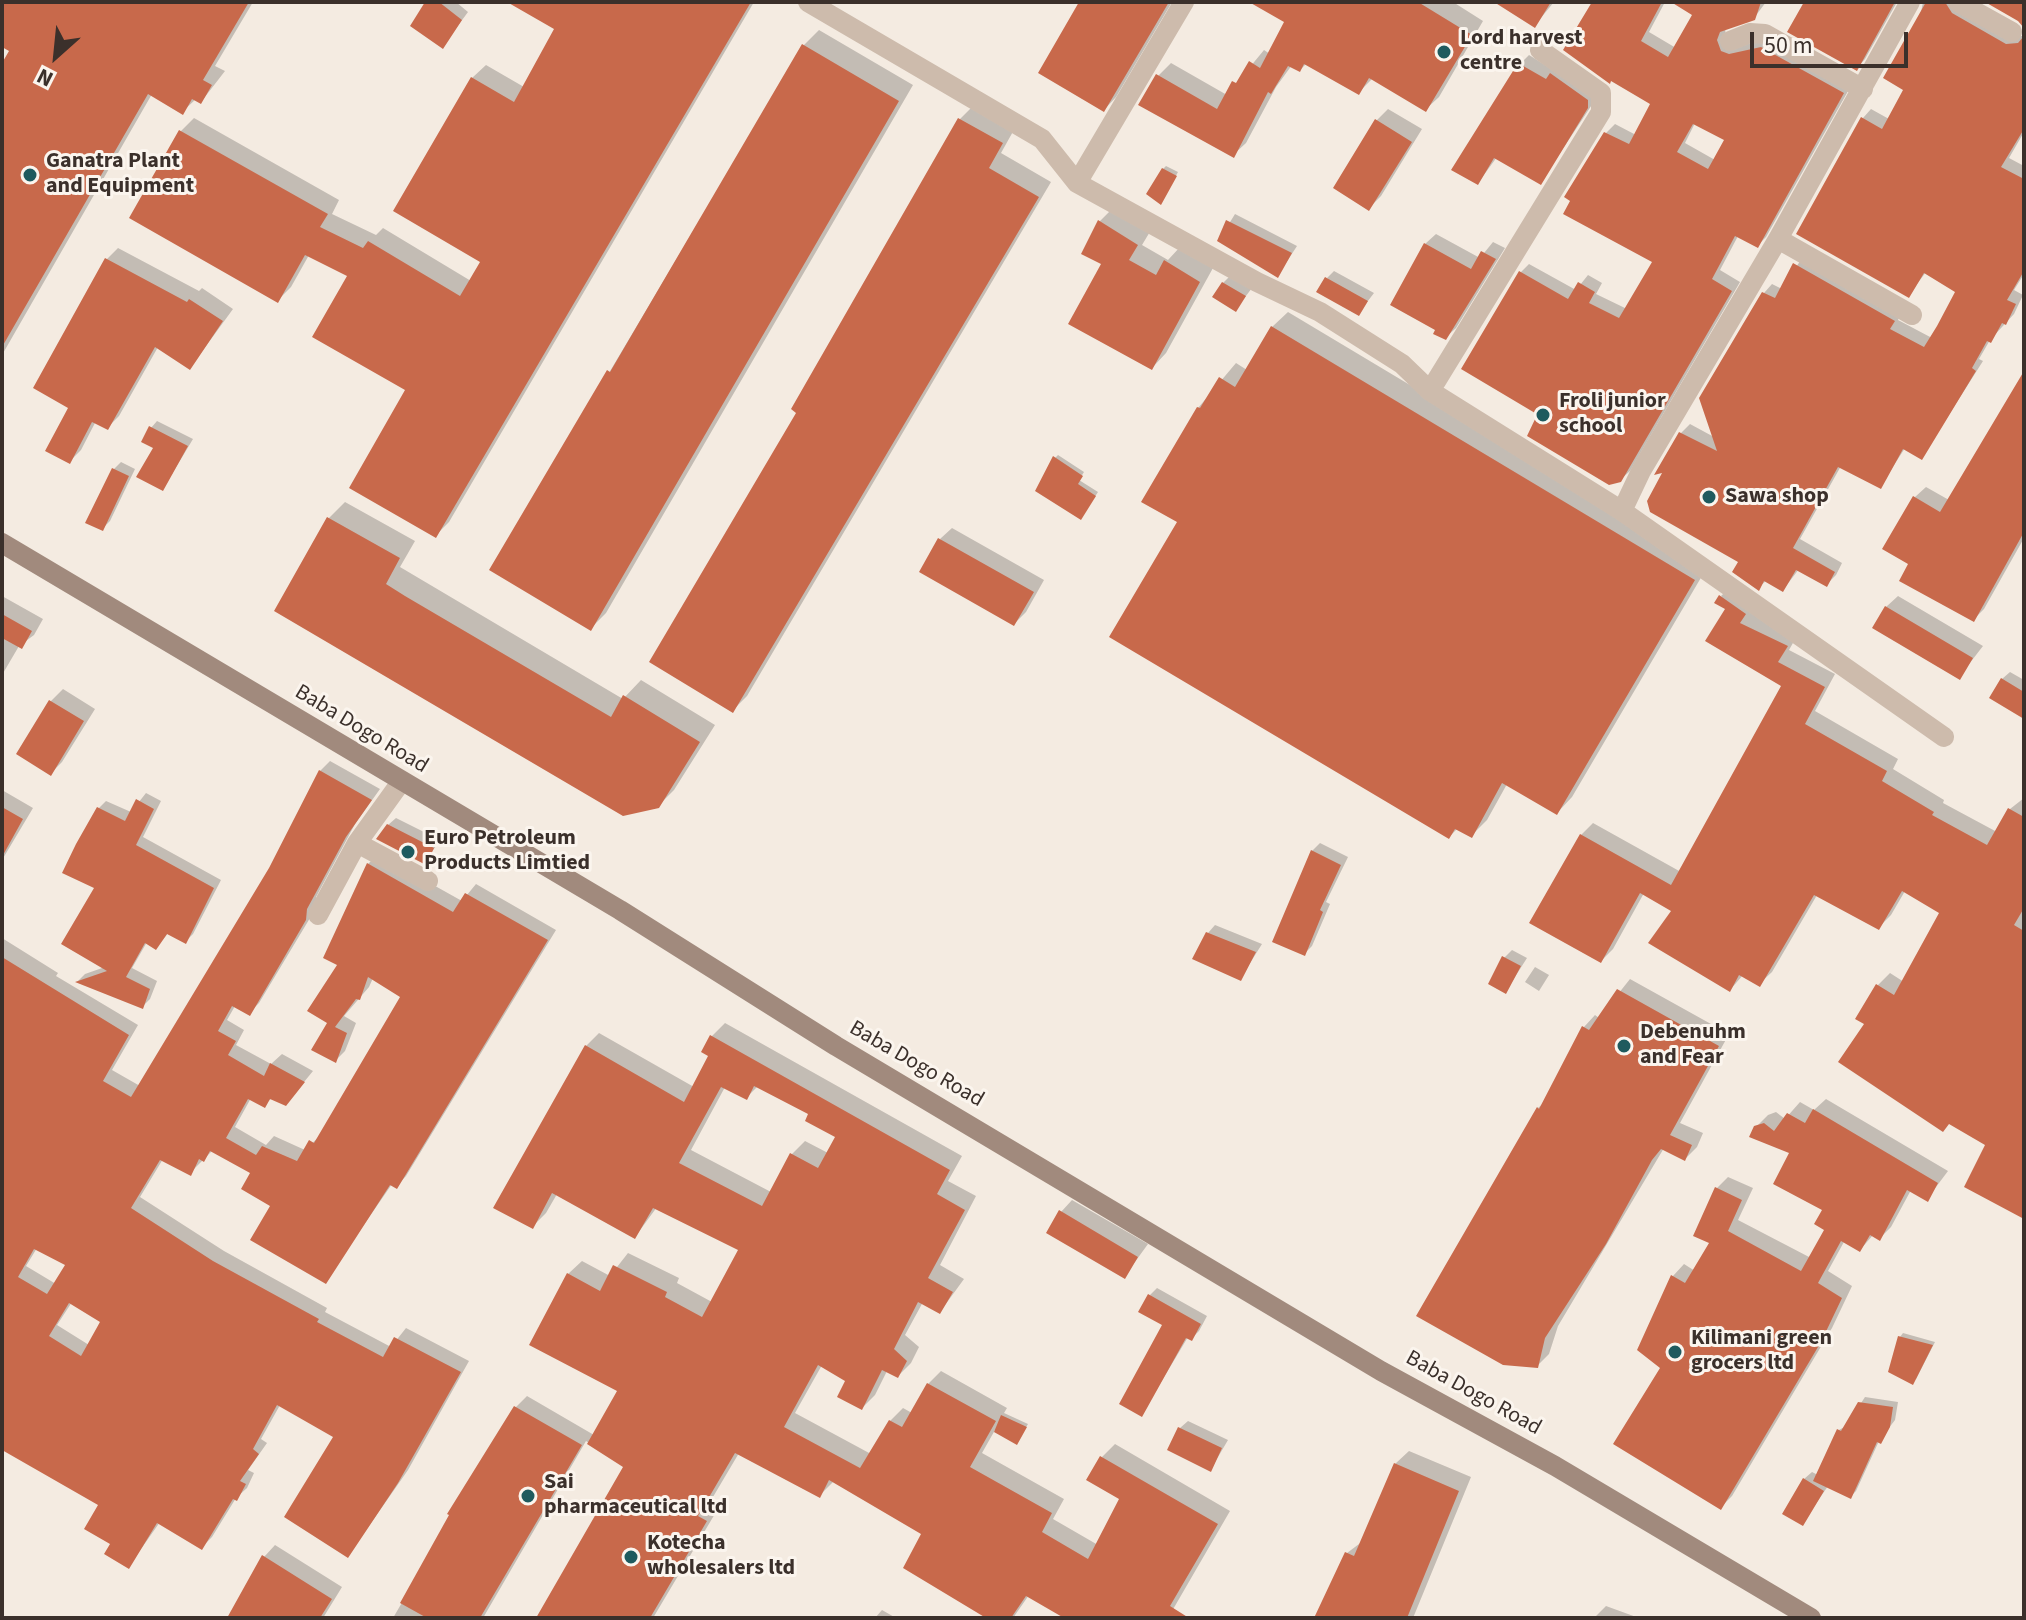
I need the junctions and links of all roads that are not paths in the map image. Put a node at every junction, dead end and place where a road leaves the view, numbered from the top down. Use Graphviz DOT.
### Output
graph roads {
  1 [pos="808,2"];
  2 [pos="1184,2"];
  3 [pos="1910,2"];
  4 [pos="1958,2"];
  5 [pos="2012,32"];
  6 [pos="1730,41"];
  7 [pos="1540,50"];
  8 [pos="1863,89"];
  9 [pos="1077,183"];
  10 [pos="1778,239"];
  11 [pos="1912,315"];
  12 [pos="1430,391"];
  13 [pos="1622,511"];
  14 [pos="2,543"];
  15 [pos="1944,737"];
  16 [pos="401,782"];
  17 [pos="357,843"];
  18 [pos="428,881"];
  19 [pos="318,915"];
  20 [pos="1811,1618"];
  1 -- 9 [label="street"];
  2 -- 9 [label="street"];
  3 -- 8 [label="street"];
  4 -- 5 [label="street"];
  6 -- 8 [label="street"];
  7 -- 12 [label="street"];
  8 -- 10 [label="street"];
  9 -- 12 [label="street"];
  10 -- 11 [label="street"];
  10 -- 13 [label="street"];
  12 -- 13 [label="street"];
  13 -- 15 [label="street"];
  14 -- 16 [label="street, Baba Dogo Road"];
  16 -- 17 [label="street"];
  16 -- 20 [label="street, Baba Dogo Road"];
  17 -- 18 [label="street"];
  17 -- 19 [label="street"];
}
